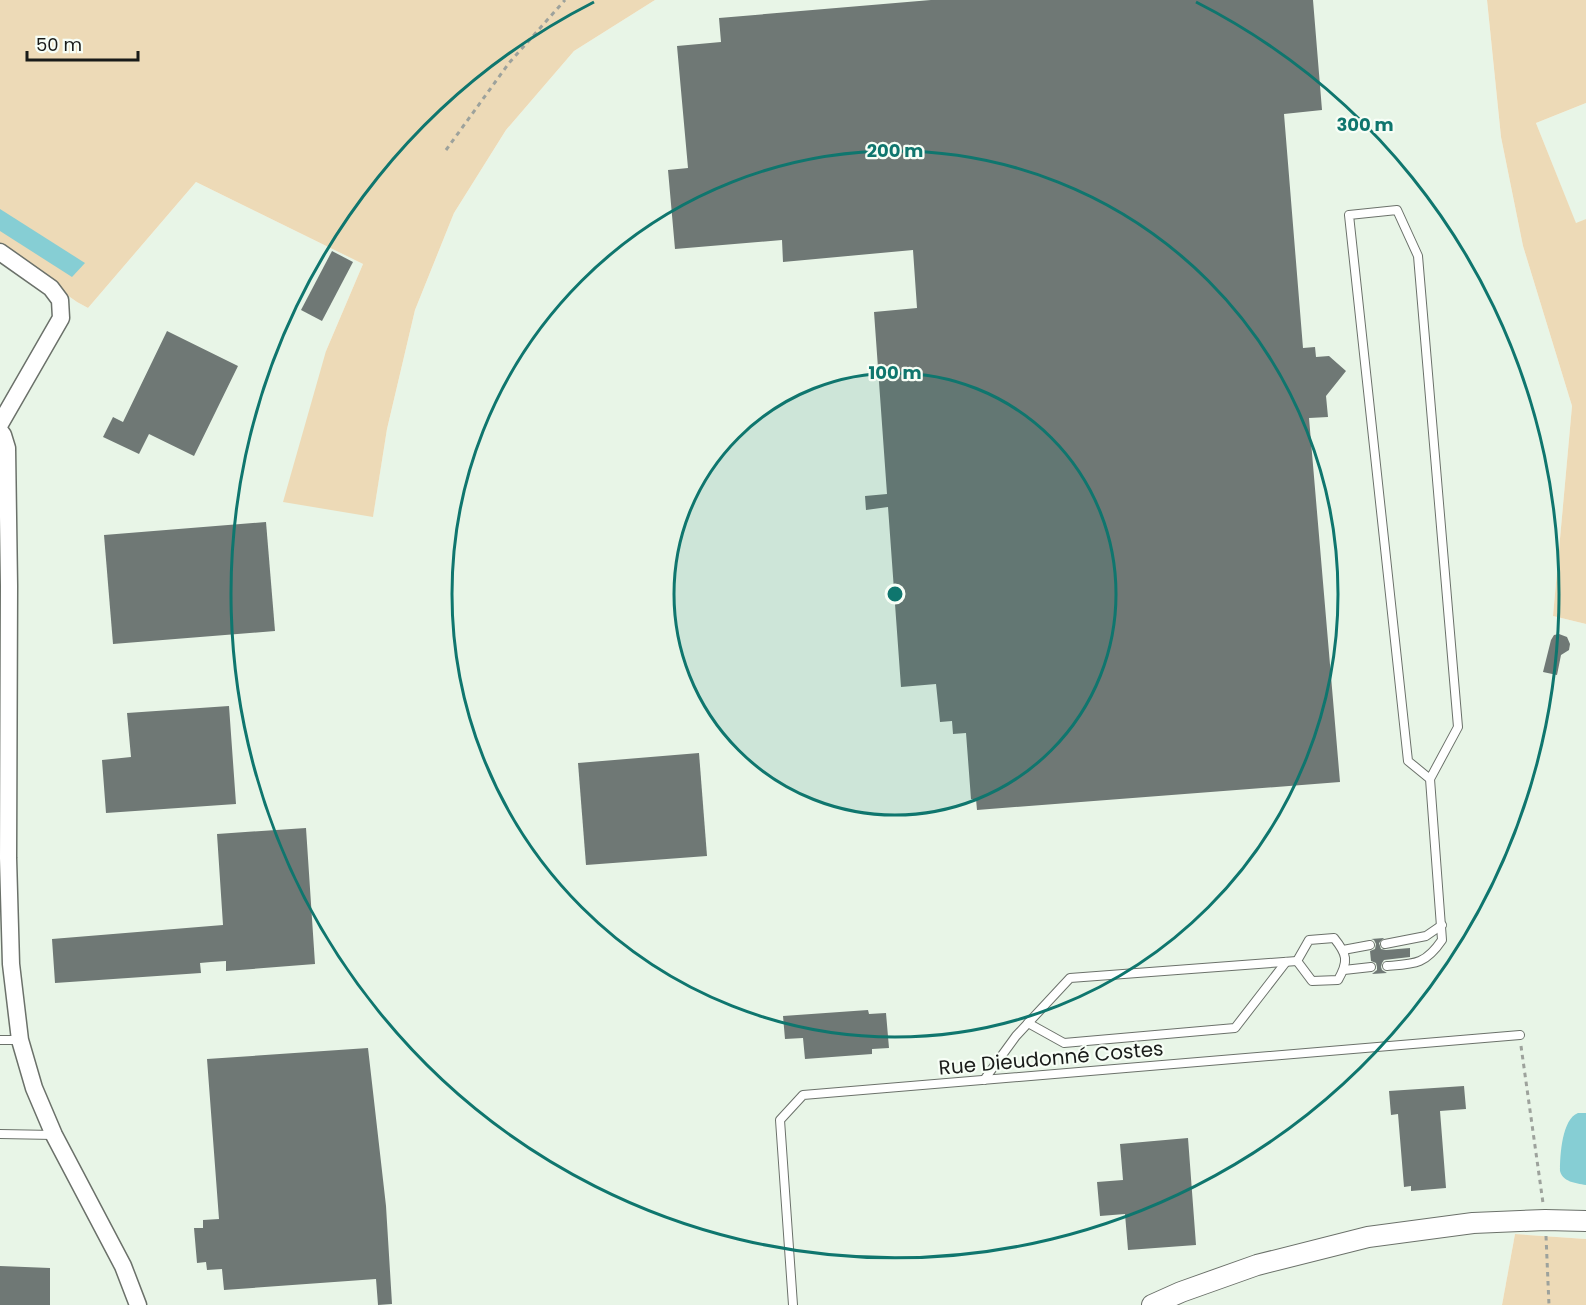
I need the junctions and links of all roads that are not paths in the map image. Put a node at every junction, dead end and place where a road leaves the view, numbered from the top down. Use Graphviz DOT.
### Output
graph roads {
  1 [pos="0,252"];
  2 [pos="0,424"];
  3 [pos="0,430"];
  4 [pos="4,470"];
  5 [pos="4,678"];
  6 [pos="1430,779"];
  7 [pos="4,857"];
  8 [pos="5,918"];
  9 [pos="1442,925"];
  10 [pos="1385,944"];
  11 [pos="1370,945"];
  12 [pos="1343,950"];
  13 [pos="1297,961"];
  14 [pos="1286,962"];
  15 [pos="1387,966"];
  16 [pos="1371,967"];
  17 [pos="1344,969"];
  18 [pos="1028,1023"];
  19 [pos="1520,1035"];
  20 [pos="0,1040"];
  21 [pos="20,1040"];
  22 [pos="984,1080"];
  23 [pos="0,1134"];
  24 [pos="54,1135"];
  25 [pos="1586,1221"];
  26 [pos="138,1305"];
  27 [pos="792,1305"];
  28 [pos="1152,1305"];
  1 -- 2 [label="street"];
  3 -- 4 [label="street"];
  4 -- 5 [label="street"];
  5 -- 7 [label="street"];
  6 -- 6 [label="lane"];
  6 -- 9 [label="lane"];
  7 -- 8 [label="street"];
  8 -- 21 [label="street"];
  9 -- 10 [label="lane"];
  9 -- 15 [label="lane"];
  11 -- 12 [label="lane"];
  12 -- 13 [label="lane"];
  12 -- 17 [label="lane"];
  13 -- 14 [label="lane"];
  13 -- 17 [label="lane"];
  14 -- 18 [label="lane"];
  14 -- 18 [label="lane"];
  16 -- 17 [label="lane"];
  18 -- 22 [label="lane"];
  19 -- 22 [label="lane, Rue Dieudonné Costes"];
  20 -- 21 [label="lane"];
  21 -- 24 [label="street"];
  22 -- 27 [label="lane, Rue Dieudonné Costes"];
  23 -- 24 [label="lane"];
  24 -- 26 [label="street"];
  25 -- 28 [label="street"];
}
